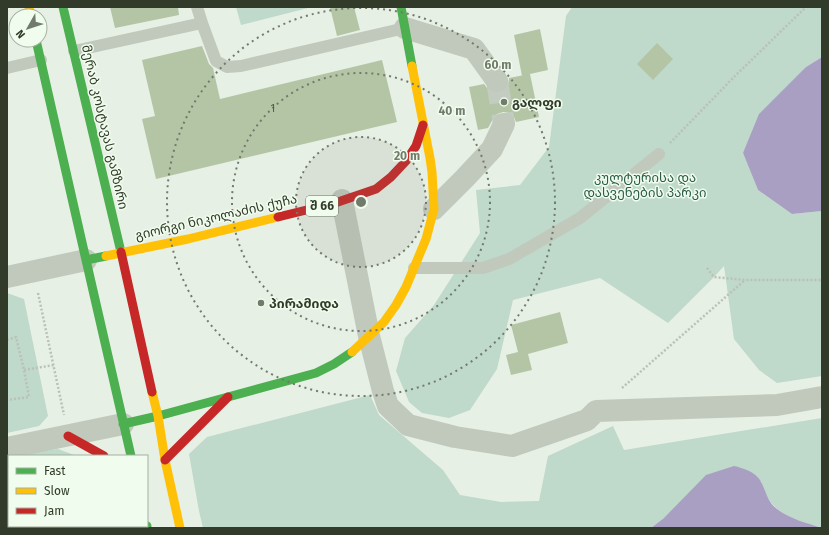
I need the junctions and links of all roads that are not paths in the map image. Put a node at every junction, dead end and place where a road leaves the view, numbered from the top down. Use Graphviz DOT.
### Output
graph roads {
  1 [pos="63,7"];
  2 [pos="197,7"];
  3 [pos="401,7"];
  4 [pos="202,23"];
  5 [pos="405,28"];
  6 [pos="38,48"];
  7 [pos="74,51"];
  8 [pos="41,60"];
  9 [pos="7,68"];
  10 [pos="497,81"];
  11 [pos="504,124"];
  12 [pos="423,125"];
  13 [pos="659,154"];
  14 [pos="342,200"];
  15 [pos="434,209"];
  16 [pos="121,252"];
  17 [pos="86,260"];
  18 [pos="414,268"];
  19 [pos="7,277"];
  20 [pos="370,336"];
  21 [pos="229,396"];
  22 [pos="822,397"];
  23 [pos="158,416"];
  24 [pos="123,424"];
  25 [pos="68,436"];
  26 [pos="7,448"];
  27 [pos="102,455"];
  28 [pos="131,455"];
  29 [pos="165,460"];
  30 [pos="180,528"];
  1 -- 7 [label="main road, მერაბ კოსტავას გამზირი"];
  2 -- 4 [label="lane"];
  3 -- 5 [label="main road, გიორგი ნიკოლაძის ქუჩა / შ 66"];
  4 -- 5 [label="lane"];
  4 -- 7 [label="lane"];
  5 -- 10 [label="street"];
  5 -- 12 [label="main road, გიორგი ნიკოლაძის ქუჩა / შ 66"];
  6 -- 8 [label="main road"];
  7 -- 16 [label="main road, მერაბ კოსტავას გამზირი"];
  8 -- 9 [label="lane"];
  8 -- 17 [label="main road"];
  11 -- 15 [label="street"];
  12 -- 14 [label="main road, გიორგი ნიკოლაძის ქუჩა / შ 66"];
  12 -- 15 [label="main road, გიორგი ნიკოლაძის ქუჩა / შ 66"];
  13 -- 18 [label="lane"];
  14 -- 16 [label="main road, გიორგი ნიკოლაძის ქუჩა / შ 66"];
  14 -- 20 [label="street"];
  15 -- 18 [label="main road, გიორგი ნიკოლაძის ქუჩა / შ 66"];
  16 -- 17 [label="main road, შ 66"];
  16 -- 23 [label="main road, მერაბ კოსტავას გამზირი"];
  17 -- 19 [label="street"];
  17 -- 24 [label="main road"];
  18 -- 20 [label="main road, გიორგი ნიკოლაძის ქუჩა / შ 66"];
  20 -- 21 [label="main road, გიორგი ნიკოლაძის ქუჩა / შ 66"];
  20 -- 22 [label="street"];
  21 -- 23 [label="main road, გიორგი ნიკოლაძის ქუჩა / შ 66"];
  21 -- 29 [label="main road"];
  23 -- 24 [label="main road, გიორგი ნიკოლაძის ქუჩა"];
  23 -- 29 [label="main road, მერაბ კოსტავას გამზირი"];
  24 -- 25 [label="street"];
  24 -- 28 [label="main road"];
  25 -- 26 [label="street"];
  25 -- 27 [label="main road"];
  29 -- 30 [label="main road, მერაბ კოსტავას გამზირი"];
}
